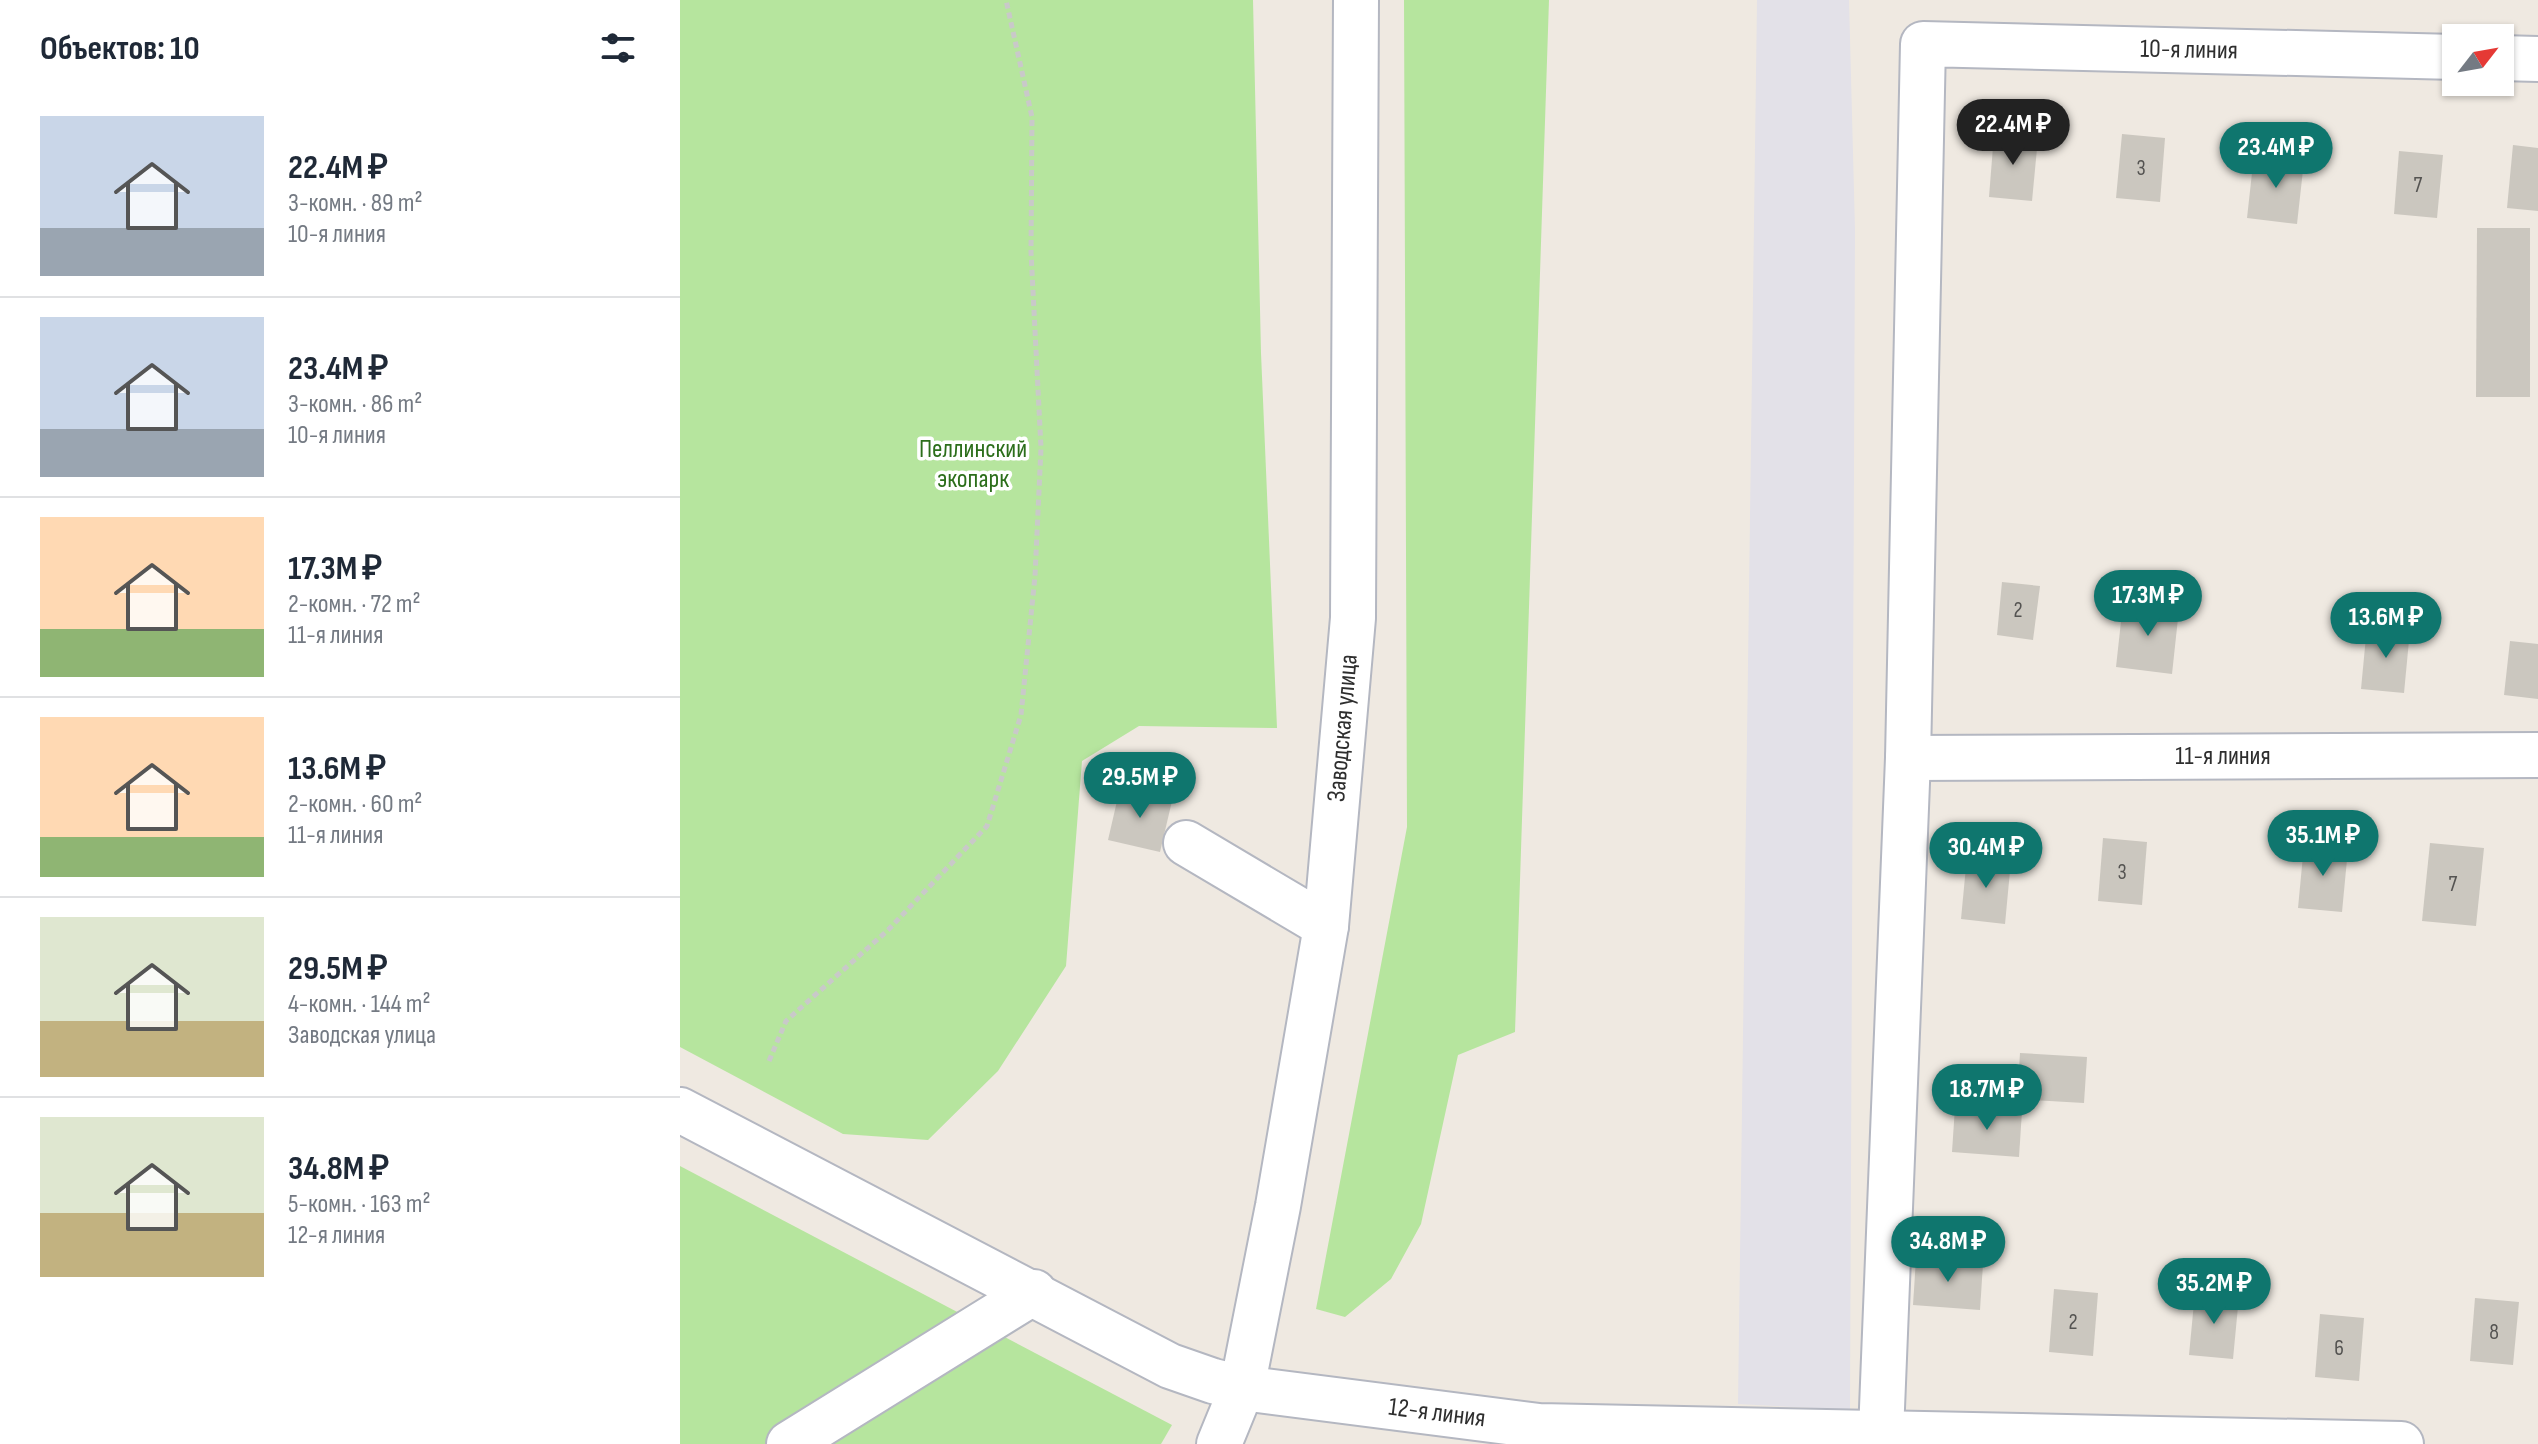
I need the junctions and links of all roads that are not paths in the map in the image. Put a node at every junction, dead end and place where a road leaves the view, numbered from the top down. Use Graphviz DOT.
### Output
graph roads {
  1 [pos="1356,0"];
  2 [pos="2442,57"];
  3 [pos="2514,58"];
  4 [pos="2538,59"];
  5 [pos="2538,755"];
  6 [pos="1908,758"];
  7 [pos="1186,843"];
  8 [pos="1326,926"];
  9 [pos="680,1110"];
  10 [pos="1034,1292"];
  11 [pos="1242,1388"];
  12 [pos="1868,1437"];
  13 [pos="789,1444"];
  14 [pos="1219,1444"];
  15 [pos="2401,1444"];
  1 -- 8 [label="street, Заводская улица"];
  2 -- 6 [label="street, 10-я линия"];
  3 -- 4 [label="street"];
  5 -- 6 [label="street, 11-я линия"];
  6 -- 12 [label="street"];
  7 -- 8 [label="street"];
  8 -- 11 [label="street, Заводская улица"];
  9 -- 10 [label="street, 12-я линия"];
  10 -- 11 [label="street, 12-я линия"];
  10 -- 13 [label="street"];
  11 -- 12 [label="street, 12-я линия"];
  11 -- 14 [label="street, Заводская улица"];
  12 -- 15 [label="street, 12-я линия"];
}
